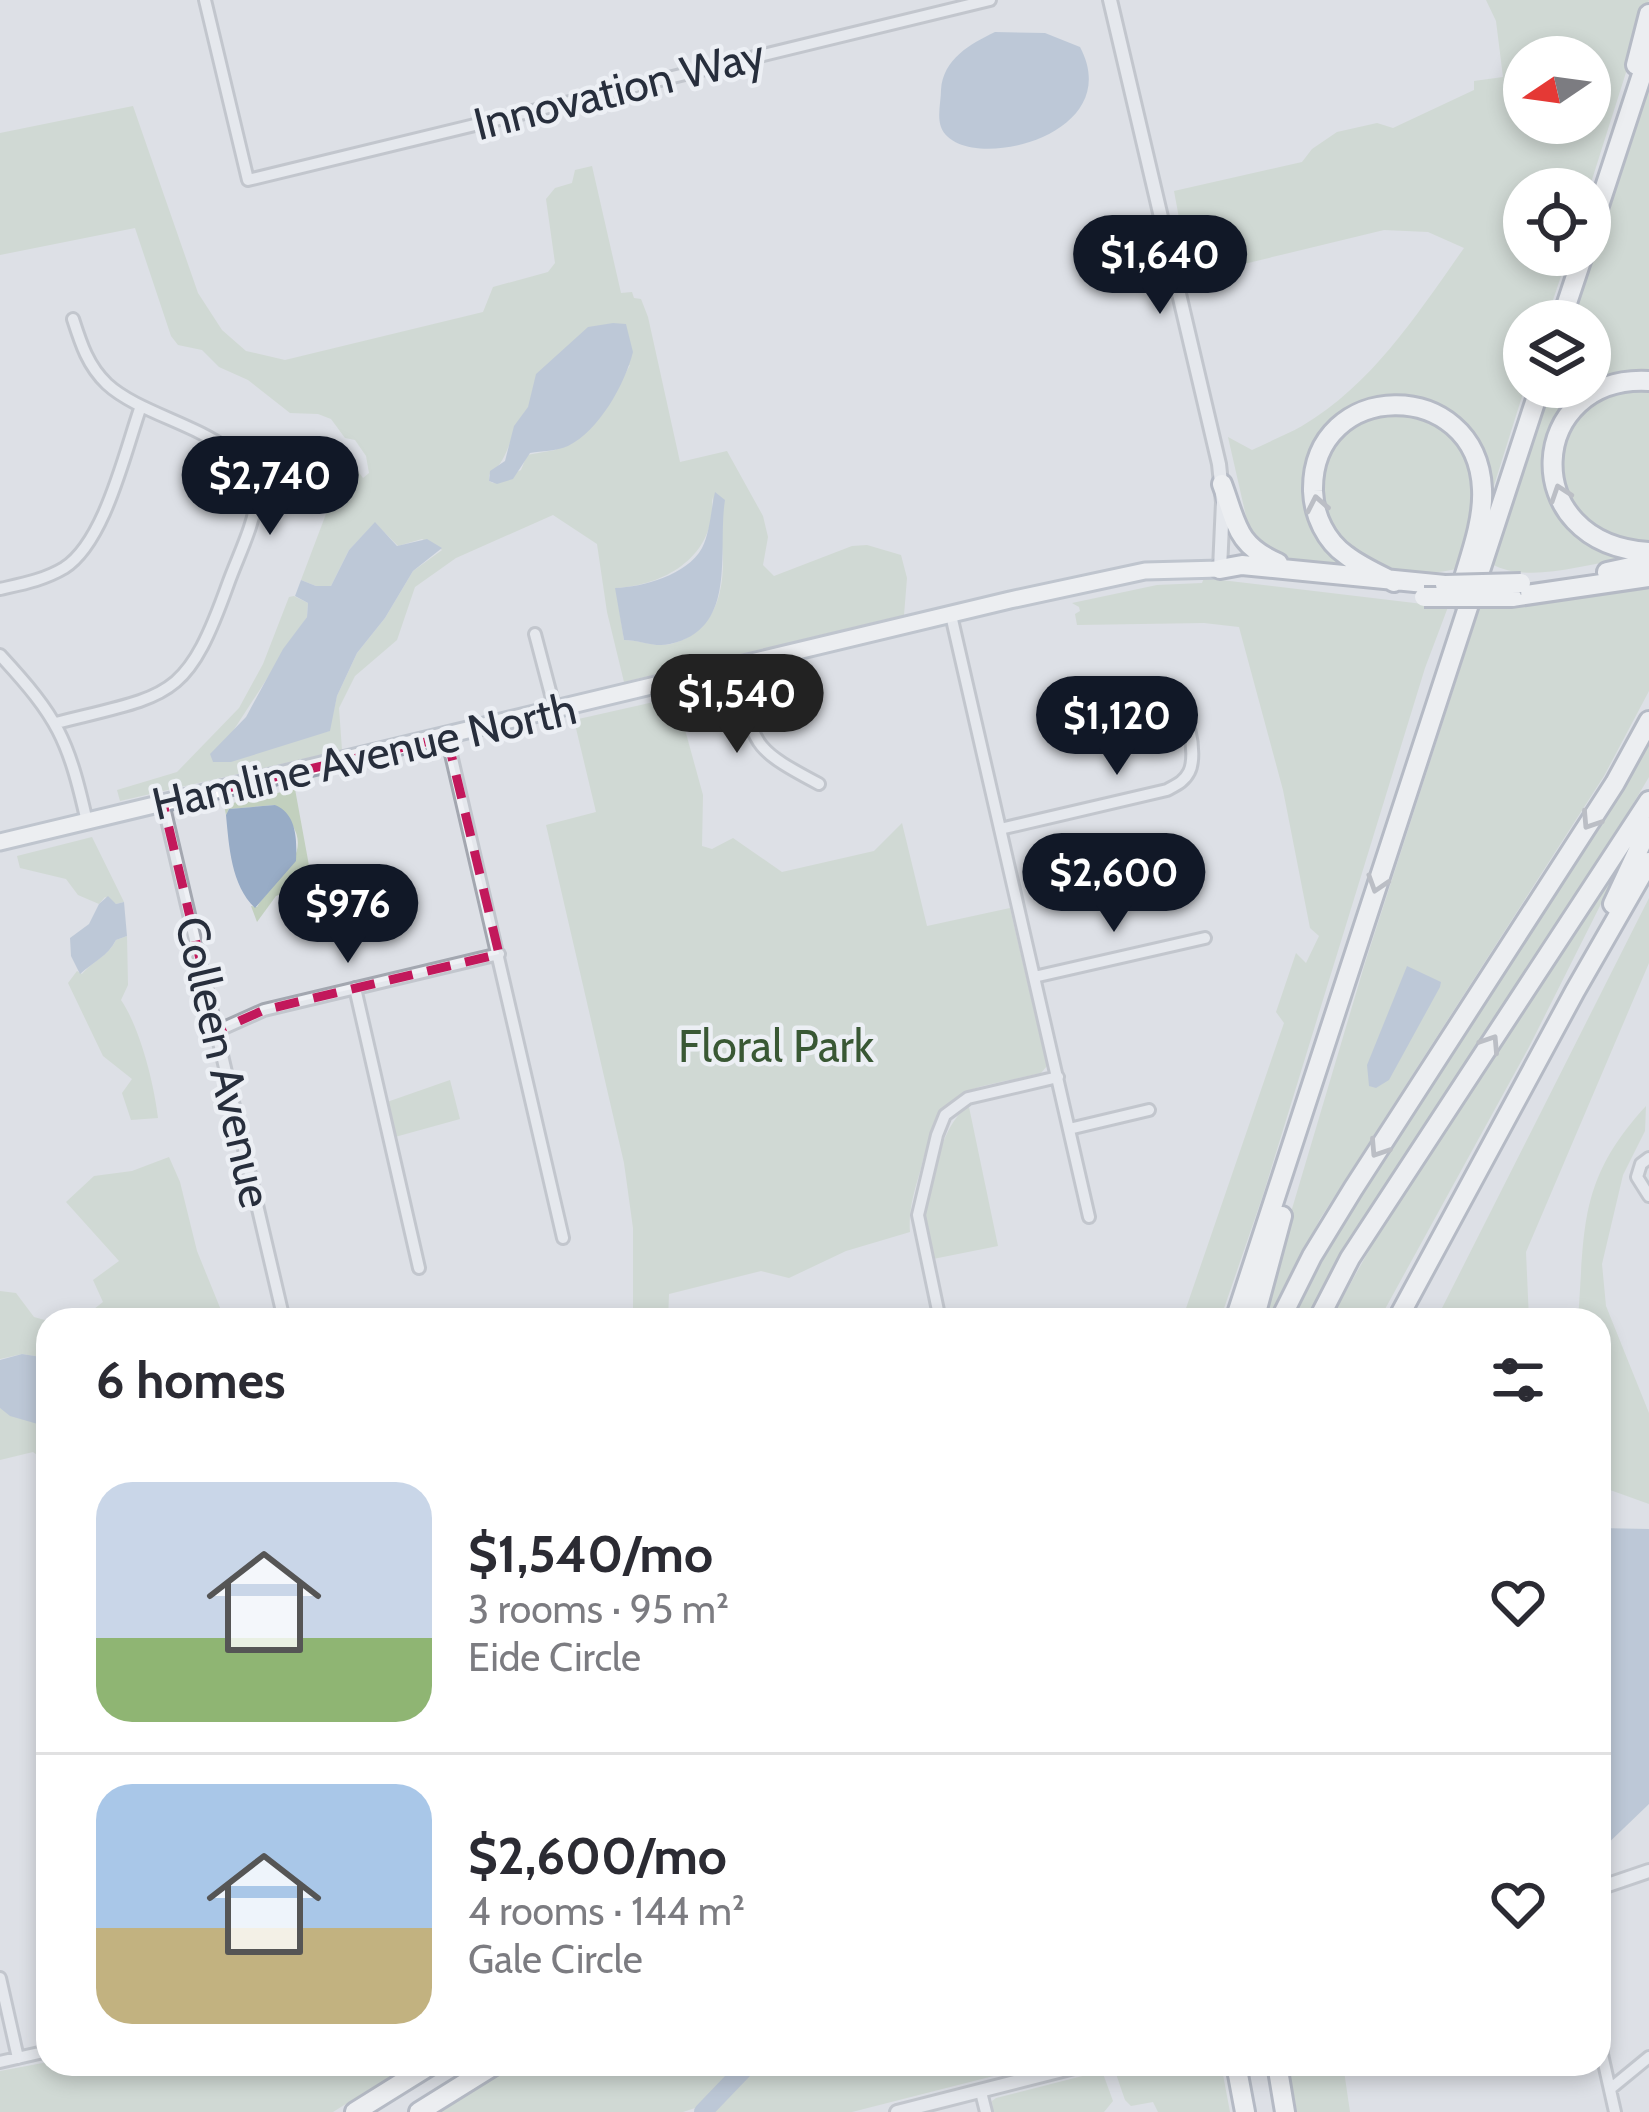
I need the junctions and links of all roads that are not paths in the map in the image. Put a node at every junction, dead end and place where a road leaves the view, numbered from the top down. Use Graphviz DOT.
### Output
graph roads {
  1 [pos="205,0"];
  2 [pos="989,0"];
  3 [pos="1110,0"];
  4 [pos="1649,14"];
  5 [pos="1649,53"];
  6 [pos="1624,128"];
  7 [pos="1611,168"];
  8 [pos="73,319"];
  9 [pos="1649,381"];
  10 [pos="141,406"];
  11 [pos="1533,408"];
  12 [pos="1222,484"];
  13 [pos="1649,552"];
  14 [pos="1649,563"];
  15 [pos="1220,569"];
  16 [pos="1294,570"];
  17 [pos="1649,577"];
  18 [pos="1394,582"];
  19 [pos="0,589"];
  20 [pos="1516,590"];
  21 [pos="951,615"];
  22 [pos="536,634"];
  23 [pos="0,655"];
  24 [pos="736,667"];
  25 [pos="1130,702"];
  26 [pos="554,710"];
  27 [pos="1649,721"];
  28 [pos="56,723"];
  29 [pos="447,737"];
  30 [pos="1413,777"];
  31 [pos="819,784"];
  32 [pos="1649,801"];
  33 [pos="164,803"];
  34 [pos="87,822"];
  35 [pos="1649,827"];
  36 [pos="1000,829"];
  37 [pos="0,842"];
  38 [pos="1649,862"];
  39 [pos="1205,938"];
  40 [pos="499,954"];
  41 [pos="1034,977"];
  42 [pos="355,988"];
  43 [pos="1342,991"];
  44 [pos="1574,991"];
  45 [pos="217,1031"];
  46 [pos="1058,1077"];
  47 [pos="1149,1109"];
  48 [pos="1069,1129"];
  49 [pos="1649,1158"];
  50 [pos="1649,1196"];
  51 [pos="1089,1217"];
  52 [pos="563,1238"];
  53 [pos="418,1268"];
  54 [pos="281,1308"];
  55 [pos="937,1308"];
  56 [pos="1239,1308"];
  57 [pos="1257,1308"];
  58 [pos="1287,1308"];
  59 [pos="1324,1308"];
  60 [pos="1403,1308"];
  61 [pos="1649,1870"];
  62 [pos="1611,1884"];
  63 [pos="0,1978"];
  64 [pos="36,2054"];
  65 [pos="1649,2057"];
  66 [pos="18,2058"];
  67 [pos="0,2062"];
  68 [pos="413,2076"];
  69 [pos="477,2076"];
  70 [pos="1041,2076"];
  71 [pos="1238,2076"];
  72 [pos="1278,2076"];
  73 [pos="1607,2076"];
  74 [pos="1610,2089"];
  75 [pos="981,2092"];
  76 [pos="355,2112"];
  77 [pos="419,2112"];
  78 [pos="897,2112"];
  79 [pos="986,2112"];
  80 [pos="1245,2112"];
  81 [pos="1285,2112"];
  82 [pos="1615,2112"];
  1 -- 2 [label="street, Innovation Way"];
  3 -- 12 [label="street"];
  4 -- 6 [label="highway"];
  5 -- 6 [label="highway"];
  6 -- 7 [label="highway"];
  8 -- 10 [label="street"];
  13 -- 9 [label="highway, one-way"];
  10 -- 19 [label="street"];
  10 -- 28 [label="street"];
  11 -- 30 [label="highway"];
  12 -- 15 [label="street"];
  12 -- 16 [label="highway"];
  14 -- 20 [label="highway, Hamline Avenue North"];
  15 -- 16 [label="highway, Hamline Avenue North"];
  15 -- 20 [label="highway, Hamline Avenue North, bridge"];
  15 -- 21 [label="main road, Hamline Avenue North"];
  16 -- 18 [label="highway, Hamline Avenue North"];
  17 -- 20 [label="highway, Hamline Avenue North"];
  18 -- 20 [label="highway, Hamline Avenue North, bridge"];
  18 -- 30 [label="highway, one-way"];
  21 -- 24 [label="main road, Hamline Avenue North"];
  21 -- 36 [label="street"];
  22 -- 26 [label="street"];
  23 -- 28 [label="street"];
  24 -- 26 [label="main road, Hamline Avenue North"];
  24 -- 31 [label="street"];
  25 -- 36 [label="street"];
  26 -- 29 [label="main road, Hamline Avenue North"];
  27 -- 58 [label="highway, one-way"];
  28 -- 34 [label="street"];
  29 -- 33 [label="main road, Hamline Avenue North"];
  29 -- 40 [label="street"];
  30 -- 43 [label="highway, one-way"];
  59 -- 32 [label="highway, one-way"];
  33 -- 34 [label="main road, Hamline Avenue North"];
  33 -- 45 [label="street, Colleen Avenue"];
  34 -- 37 [label="main road, Hamline Avenue North"];
  35 -- 44 [label="highway"];
  36 -- 41 [label="street"];
  38 -- 44 [label="highway"];
  39 -- 41 [label="street"];
  40 -- 42 [label="street"];
  40 -- 52 [label="street"];
  41 -- 46 [label="street"];
  42 -- 45 [label="street"];
  42 -- 53 [label="street"];
  43 -- 56 [label="highway"];
  43 -- 57 [label="highway"];
  44 -- 60 [label="highway"];
  45 -- 54 [label="street, Colleen Avenue"];
  46 -- 48 [label="street"];
  46 -- 55 [label="street"];
  47 -- 48 [label="street"];
  48 -- 51 [label="street"];
  49 -- 50 [label="street"];
  61 -- 62 [label="street"];
  63 -- 66 [label="street"];
  64 -- 66 [label="street"];
  65 -- 74 [label="street"];
  66 -- 67 [label="street"];
  68 -- 76 [label="highway"];
  69 -- 77 [label="highway"];
  70 -- 75 [label="street"];
  71 -- 80 [label="highway"];
  72 -- 81 [label="highway"];
  73 -- 74 [label="street"];
  74 -- 82 [label="street"];
  75 -- 78 [label="street"];
  75 -- 79 [label="street"];
}
